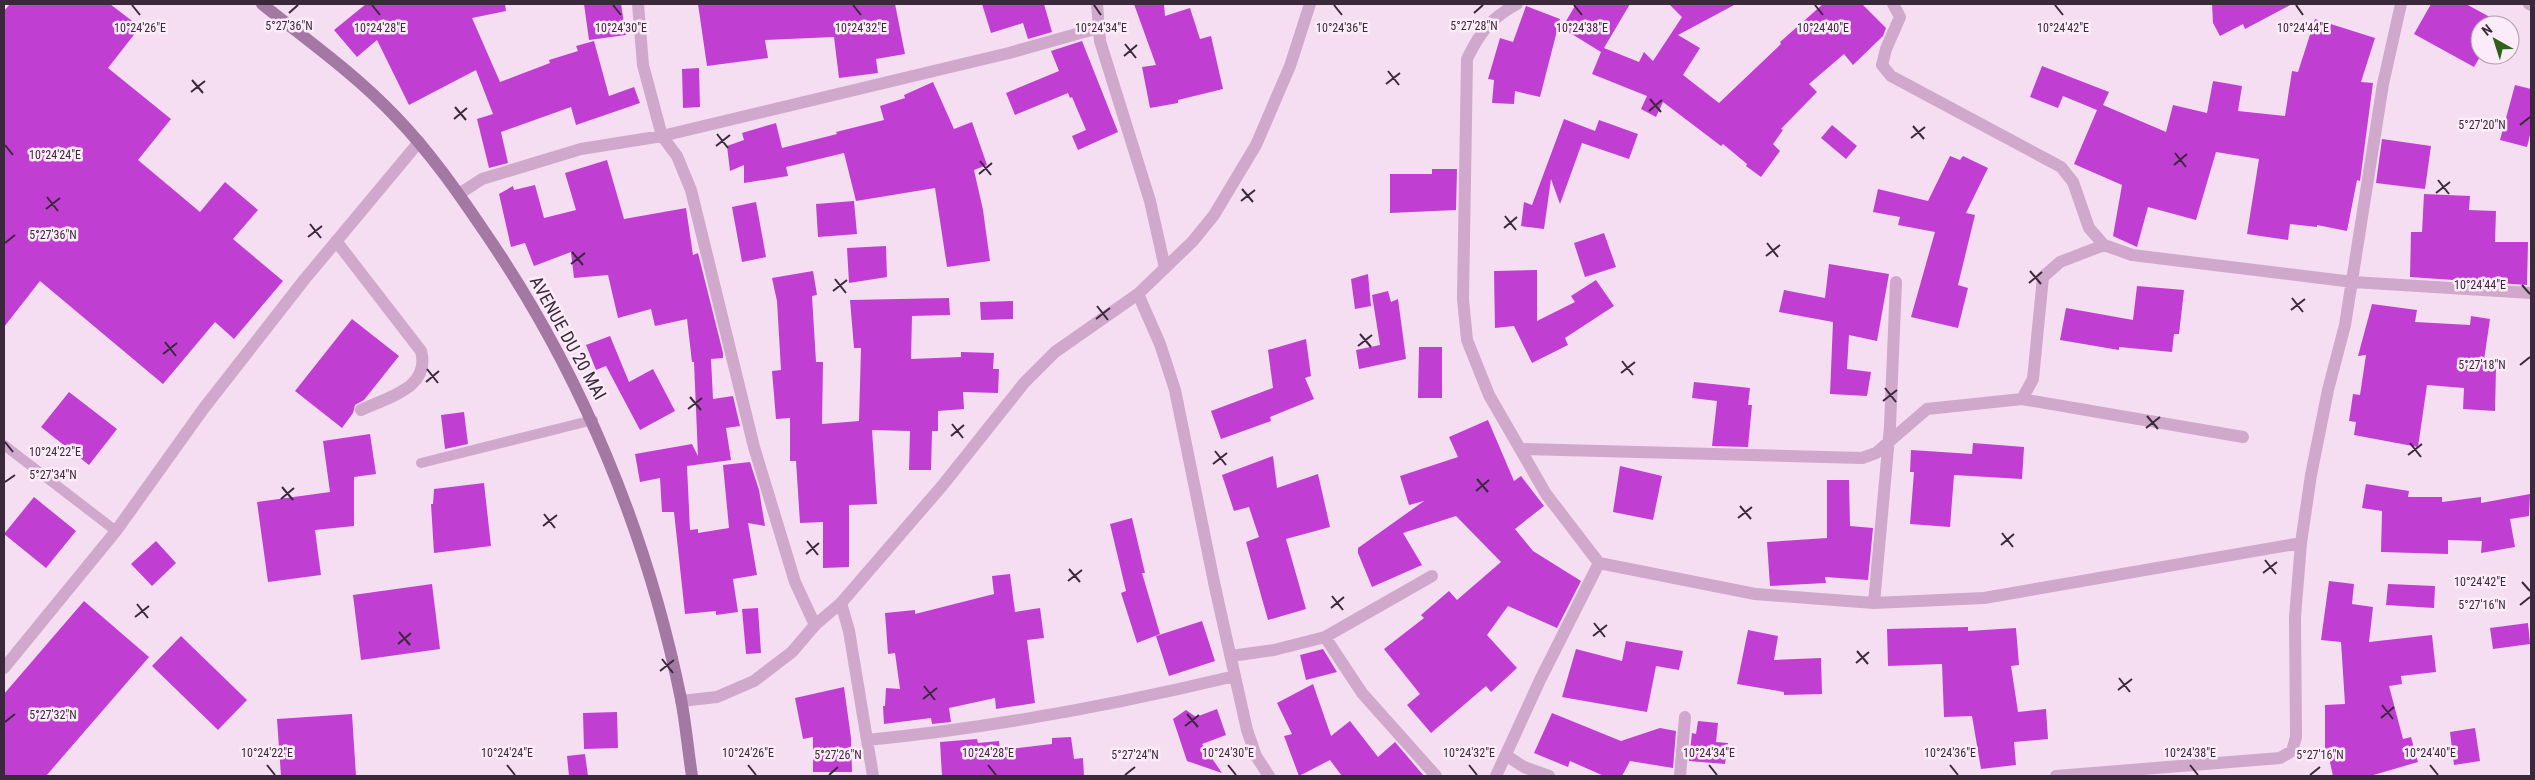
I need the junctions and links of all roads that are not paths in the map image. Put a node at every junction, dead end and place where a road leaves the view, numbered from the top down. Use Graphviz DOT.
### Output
graph roads {
  1 [pos="262,4"];
  2 [pos="638,4"];
  3 [pos="1097,4"];
  4 [pos="1310,4"];
  5 [pos="1517,4"];
  6 [pos="1893,4"];
  7 [pos="2401,4"];
  8 [pos="1098,28"];
  9 [pos="662,136"];
  10 [pos="419,142"];
  11 [pos="459,194"];
  12 [pos="336,241"];
  13 [pos="2104,245"];
  14 [pos="1165,268"];
  15 [pos="1896,282"];
  16 [pos="2353,282"];
  17 [pos="2531,293"];
  18 [pos="1138,294"];
  19 [pos="2022,399"];
  20 [pos="361,410"];
  21 [pos="593,420"];
  22 [pos="2243,437"];
  23 [pos="1888,442"];
  24 [pos="4,445"];
  25 [pos="1520,449"];
  26 [pos="421,463"];
  27 [pos="116,531"];
  28 [pos="2301,543"];
  29 [pos="1599,563"];
  30 [pos="1432,576"];
  31 [pos="841,603"];
  32 [pos="1874,603"];
  33 [pos="814,625"];
  34 [pos="1325,637"];
  35 [pos="1231,656"];
  36 [pos="4,668"];
  37 [pos="1235,676"];
  38 [pos="681,701"];
  39 [pos="1685,717"];
  40 [pos="867,740"];
  41 [pos="1507,756"];
  42 [pos="692,776"];
  43 [pos="873,776"];
  44 [pos="1269,776"];
  45 [pos="1436,776"];
  46 [pos="1496,776"];
  47 [pos="1549,776"];
  48 [pos="1680,776"];
  49 [pos="2056,776"];
  1 -- 10 [label="main road, AVENUE DU 20 MAI"];
  2 -- 9 [label="street"];
  3 -- 8 [label="street"];
  4 -- 14 [label="street"];
  5 -- 25 [label="street"];
  6 -- 13 [label="street"];
  7 -- 16 [label="street"];
  8 -- 9 [label="street"];
  8 -- 14 [label="street"];
  9 -- 11 [label="street"];
  9 -- 33 [label="street"];
  10 -- 11 [label="main road, AVENUE DU 20 MAI"];
  10 -- 12 [label="street"];
  11 -- 21 [label="main road, AVENUE DU 20 MAI"];
  12 -- 20 [label="street"];
  12 -- 27 [label="street"];
  13 -- 16 [label="street"];
  13 -- 19 [label="street"];
  14 -- 18 [label="street"];
  15 -- 23 [label="street"];
  16 -- 17 [label="street"];
  16 -- 28 [label="street"];
  18 -- 31 [label="street"];
  18 -- 35 [label="street"];
  19 -- 22 [label="street"];
  19 -- 23 [label="street"];
  21 -- 26 [label="lane"];
  21 -- 38 [label="main road, AVENUE DU 20 MAI"];
  23 -- 25 [label="street"];
  23 -- 32 [label="street"];
  24 -- 27 [label="lane"];
  25 -- 29 [label="street"];
  27 -- 36 [label="street"];
  28 -- 32 [label="street"];
  28 -- 49 [label="street"];
  29 -- 32 [label="street"];
  29 -- 41 [label="street"];
  30 -- 34 [label="street"];
  31 -- 33 [label="street"];
  31 -- 40 [label="street"];
  33 -- 38 [label="street"];
  34 -- 35 [label="street"];
  34 -- 45 [label="street"];
  35 -- 37 [label="street"];
  37 -- 40 [label="street"];
  37 -- 44 [label="street"];
  38 -- 42 [label="main road, AVENUE DU 20 MAI"];
  39 -- 48 [label="street"];
  40 -- 43 [label="street"];
  41 -- 46 [label="street"];
  41 -- 47 [label="street"];
}
